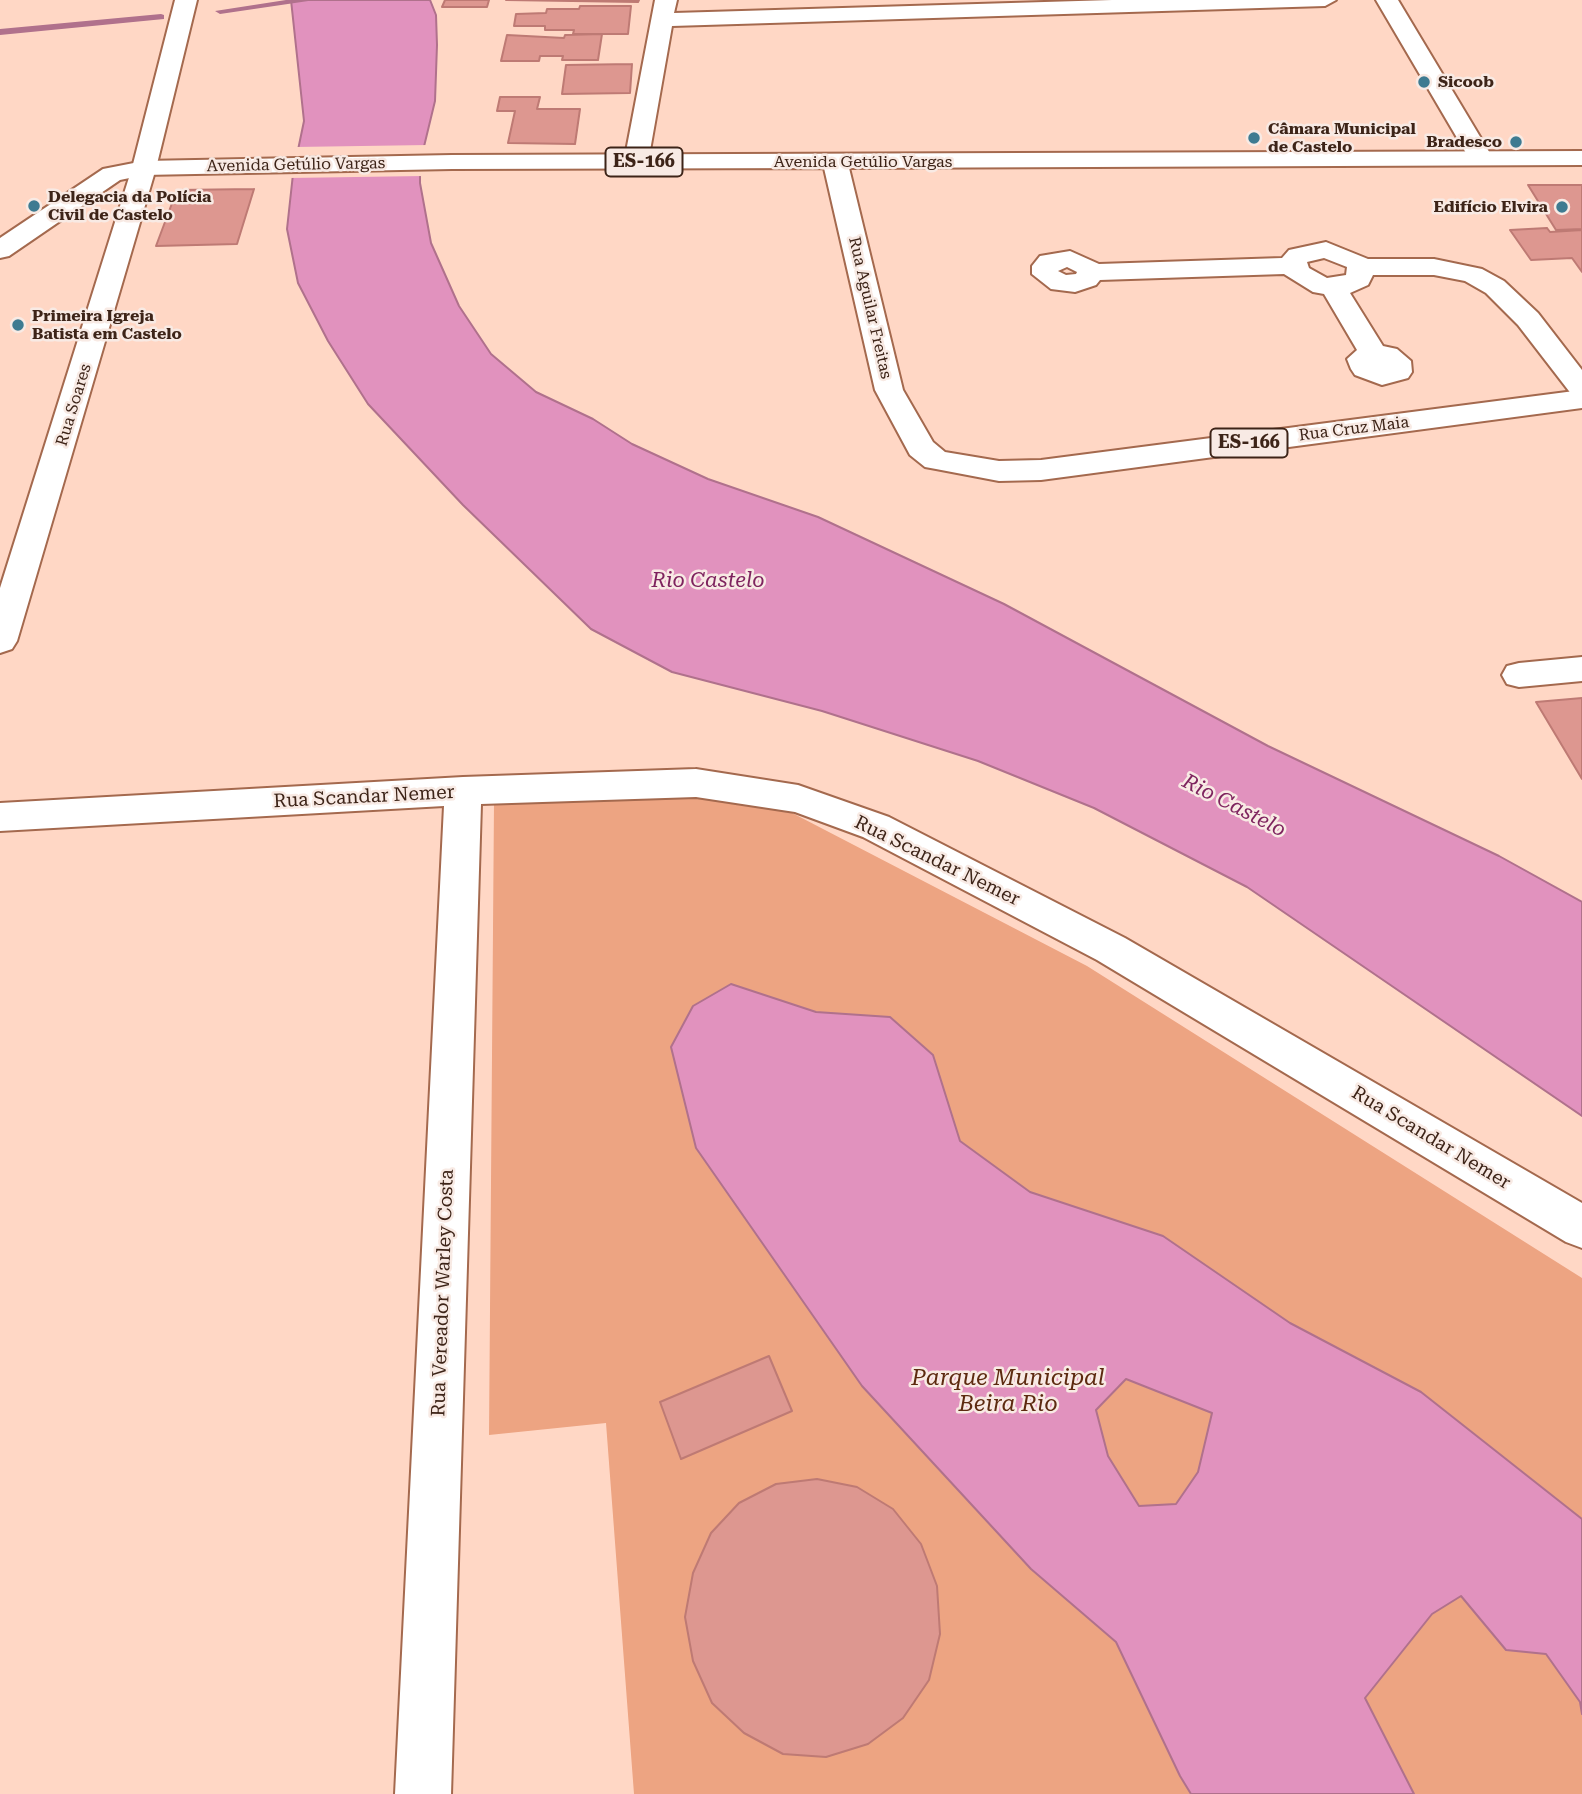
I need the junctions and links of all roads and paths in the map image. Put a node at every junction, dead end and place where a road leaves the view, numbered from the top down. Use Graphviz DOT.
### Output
graph roads {
  1 [pos="186,0"];
  2 [pos="1325,0"];
  3 [pos="1387,0"];
  4 [pos="664,10"];
  5 [pos="1582,158"];
  6 [pos="1482,160"];
  7 [pos="636,162"];
  8 [pos="835,162"];
  9 [pos="144,169"];
  10 [pos="0,250"];
  11 [pos="1293,266"];
  12 [pos="1361,267"];
  13 [pos="1090,272"];
  14 [pos="1333,287"];
  15 [pos="1373,353"];
  16 [pos="1582,389"];
  17 [pos="1582,399"];
  18 [pos="921,448"];
  19 [pos="0,641"];
  20 [pos="1582,669"];
  21 [pos="1520,675"];
  22 [pos="463,792"];
  23 [pos="0,817"];
  24 [pos="1582,1227"];
  25 [pos="424,1794"];
  1 -- 9 [label="street, Rua Soares"];
  2 -- 4 [label="street"];
  3 -- 6 [label="street"];
  4 -- 7 [label="street"];
  5 -- 6 [label="street, Avenida Getúlio Vargas / ES-166"];
  6 -- 8 [label="street, Avenida Getúlio Vargas / ES-166"];
  7 -- 8 [label="street, Avenida Getúlio Vargas / ES-166"];
  7 -- 9 [label="street, Avenida Getúlio Vargas / ES-166"];
  8 -- 18 [label="street, Rua Aguilar Freitas / ES-166"];
  9 -- 10 [label="street, ES-166"];
  9 -- 19 [label="street, Rua Soares"];
  11 -- 12 [label="street"];
  11 -- 13 [label="street"];
  11 -- 14 [label="street"];
  12 -- 14 [label="street"];
  12 -- 16 [label="street"];
  14 -- 15 [label="street"];
  17 -- 18 [label="street, Rua Cruz Maia / ES-166"];
  20 -- 21 [label="street"];
  22 -- 23 [label="street, Rua Scandar Nemer"];
  22 -- 24 [label="street, Rua Scandar Nemer"];
  22 -- 25 [label="street, Rua Vereador Warley Costa"];
}
